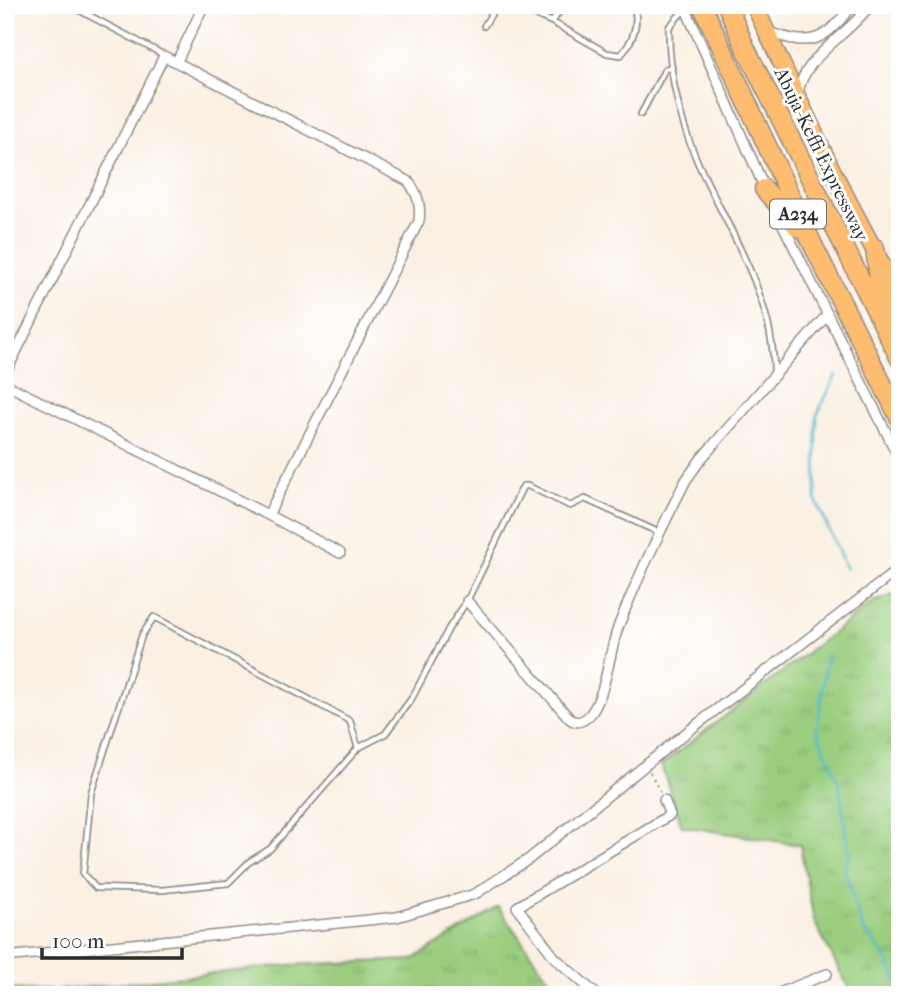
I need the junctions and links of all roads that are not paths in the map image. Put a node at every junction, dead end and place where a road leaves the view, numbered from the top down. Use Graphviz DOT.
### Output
graph roads {
  1 [pos="204,5"];
  2 [pos="497,5"];
  3 [pos="512,5"];
  4 [pos="564,5"];
  5 [pos="634,5"];
  6 [pos="727,5"];
  7 [pos="754,5"];
  8 [pos="853,5"];
  9 [pos="870,5"];
  10 [pos="691,6"];
  11 [pos="75,8"];
  12 [pos="552,22"];
  13 [pos="484,26"];
  14 [pos="765,31"];
  15 [pos="164,56"];
  16 [pos="177,61"];
  17 [pos="672,67"];
  18 [pos="797,99"];
  19 [pos="640,114"];
  20 [pos="764,188"];
  21 [pos="811,241"];
  22 [pos="875,248"];
  23 [pos="900,299"];
  24 [pos="827,315"];
  25 [pos="885,329"];
  26 [pos="900,359"];
  27 [pos="5,374"];
  28 [pos="774,378"];
  29 [pos="5,384"];
  30 [pos="900,419"];
  31 [pos="900,460"];
  32 [pos="268,515"];
  33 [pos="661,533"];
  34 [pos="340,553"];
  35 [pos="900,568"];
  36 [pos="467,601"];
  37 [pos="358,748"];
  38 [pos="664,800"];
  39 [pos="5,957"];
  40 [pos="827,974"];
  41 [pos="597,995"];
  42 [pos="775,995"];
  1 -- 16 [label="street"];
  2 -- 13 [label="lane"];
  3 -- 12 [label="lane"];
  4 -- 12 [label="lane"];
  5 -- 12 [label="lane"];
  6 -- 25 [label="highway, Abuja-Keffi Expressway / A234"];
  7 -- 14 [label="highway, Abuja-Keffi Expressway"];
  8 -- 14 [label="street"];
  9 -- 18 [label="street"];
  10 -- 17 [label="lane"];
  10 -- 20 [label="street"];
  10 -- 21 [label="highway, A234"];
  11 -- 15 [label="lane"];
  14 -- 18 [label="highway, Abuja-Keffi Expressway"];
  15 -- 16 [label="street"];
  15 -- 27 [label="street"];
  16 -- 32 [label="street"];
  17 -- 19 [label="lane"];
  17 -- 28 [label="lane"];
  18 -- 22 [label="highway, Abuja-Keffi Expressway"];
  20 -- 21 [label="highway"];
  20 -- 24 [label="street"];
  21 -- 30 [label="highway, A234"];
  22 -- 23 [label="highway, Abuja-Keffi Expressway"];
  22 -- 25 [label="highway"];
  24 -- 28 [label="street"];
  24 -- 31 [label="street"];
  25 -- 26 [label="highway, Abuja-Keffi Expressway / A234"];
  28 -- 33 [label="street"];
  29 -- 32 [label="street"];
  32 -- 34 [label="street"];
  33 -- 36 [label="lane"];
  33 -- 36 [label="street"];
  35 -- 39 [label="street"];
  36 -- 37 [label="lane"];
  37 -- 37 [label="lane"];
  38 -- 41 [label="street"];
  40 -- 42 [label="street"];
}
